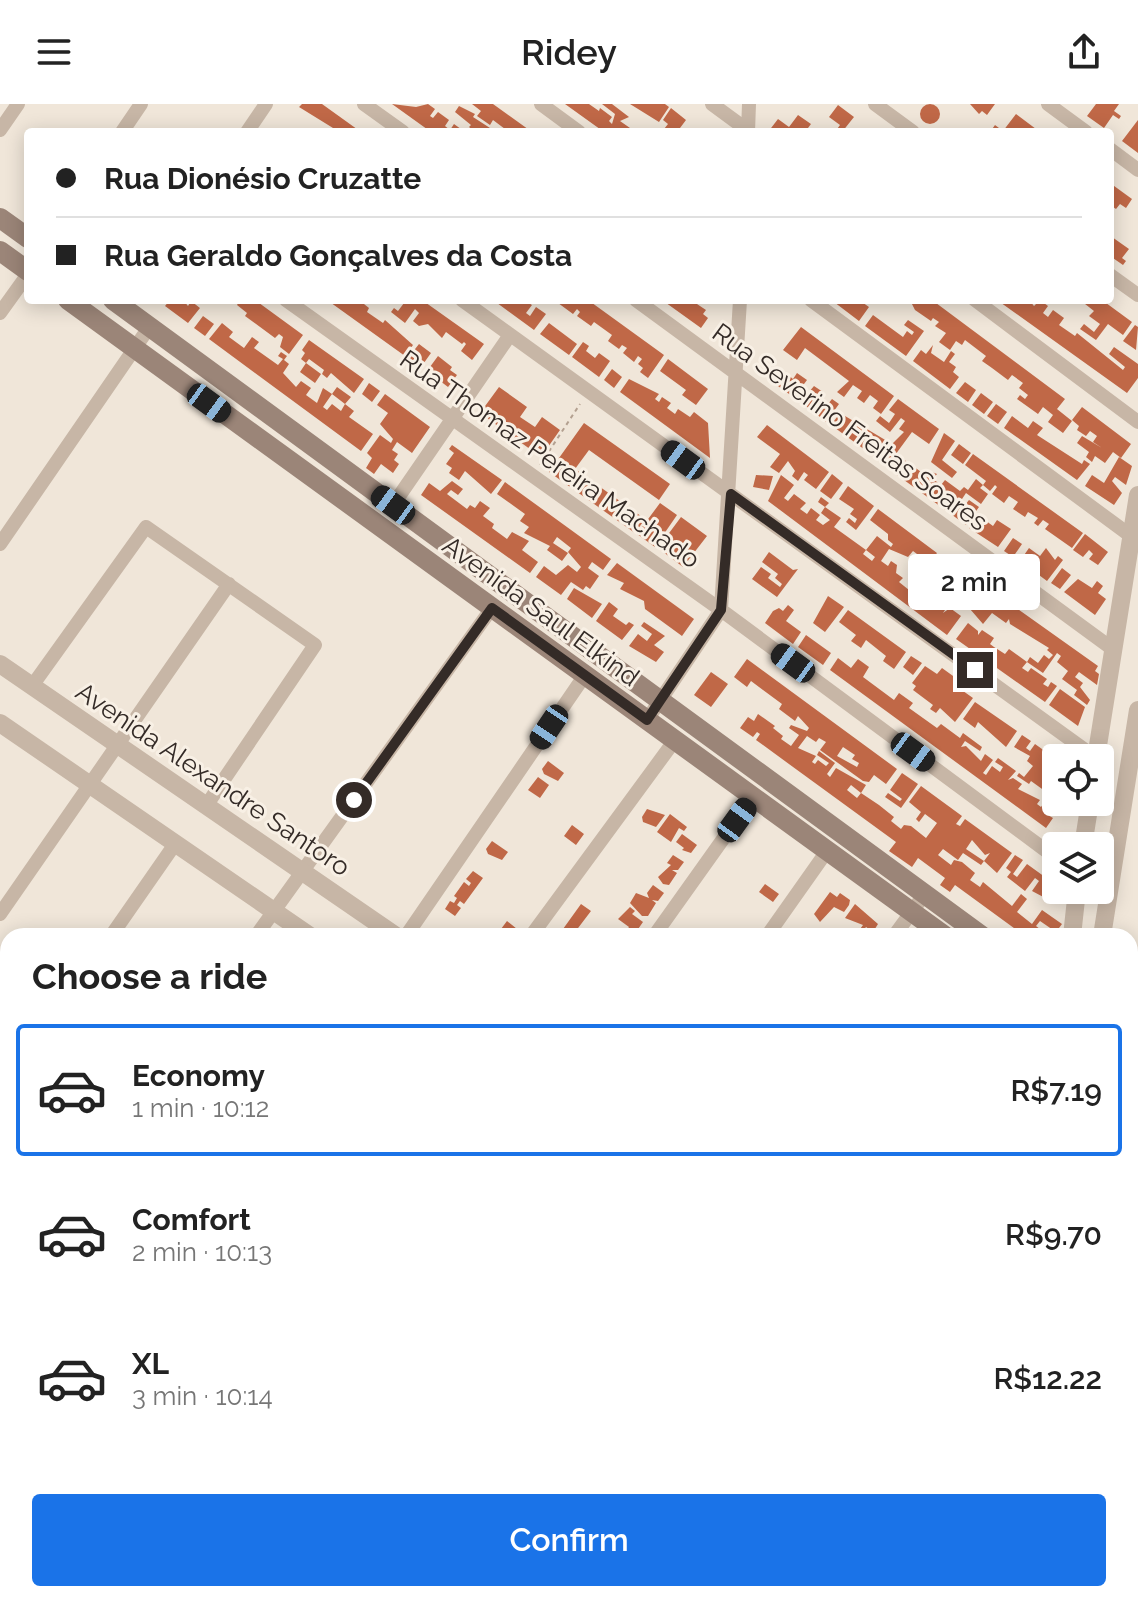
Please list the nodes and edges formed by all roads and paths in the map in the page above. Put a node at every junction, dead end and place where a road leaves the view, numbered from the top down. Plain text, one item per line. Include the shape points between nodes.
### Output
1 (18, 104) edge
2 (141, 104) edge
3 (266, 104) edge
4 (364, 104) edge
5 (541, 104) edge
6 (712, 104) edge
7 (749, 104) edge
8 (875, 104) edge
9 (1048, 104) edge
10 (125, 128) edge
11 (250, 128) edge
12 (397, 128) edge
13 (574, 128) edge
14 (745, 128) edge
15 (749, 128) edge
16 (908, 128) edge
17 (1081, 128) edge
18 (0, 130) edge
19 (1114, 152) edge
20 (1138, 170) edge
21 (0, 218) edge
22 (24, 235) edge
23 (0, 251) edge
24 (24, 269) edge
25 (24, 278) edge
26 (1114, 278) edge
27 (1138, 295) edge
28 (74, 304) edge
29 (120, 304) edge
30 (123, 304) edge
31 (292, 304) edge
32 (467, 304) edge
33 (642, 304) edge
34 (740, 304) edge
35 (816, 304) edge
36 (980, 304) edge
37 (0, 313) edge
38 (150, 326) junction
39 (108, 329) junction
40 (510, 335) junction
41 (135, 349) junction
42 (737, 373) junction
43 (589, 391) junction
44 (451, 419) junction
45 (1138, 422) edge
46 (532, 476) junction
47 (731, 494) junction
48 (393, 505) junction
49 (1137, 506) edge
50 (1131, 536) junction
51 (0, 544) edge
52 (474, 564) junction
53 (457, 583) junction
54 (229, 584) junction
55 (492, 608) junction
56 (721, 610) junction
57 (1114, 650) junction
58 (0, 664) edge
59 (585, 675) junction
60 (32, 686) junction
61 (658, 699) junction
62 (1138, 710) edge
63 (647, 720) junction
64 (1, 726) edge
65 (675, 740) junction
66 (1077, 744) edge
67 (1098, 744) edge
68 (118, 746) junction
69 (1132, 778) edge
70 (89, 784) junction
71 (753, 797) junction
72 (206, 806) junction
73 (175, 844) junction
74 (1042, 848) edge
75 (827, 851) junction
76 (302, 872) junction
77 (924, 895) junction
78 (1075, 904) edge
79 (274, 911) junction
80 (912, 912) junction
81 (0, 914) edge
82 (117, 928) edge
83 (262, 928) edge
84 (298, 928) edge
85 (384, 928) edge
86 (411, 928) edge
87 (537, 928) edge
88 (660, 928) edge
89 (773, 928) edge
90 (900, 928) edge
91 (934, 928) edge
92 (971, 928) edge
93 (1073, 928) edge
94 (1104, 928) edge

1 - 18 street
2 - 10 street
3 - 11 street
4 - 12 street
5 - 13 street
6 - 14 street
7 - 15 street
8 - 16 street
9 - 17 street
19 - 20 street
21 - 22 main road
23 - 24 main road
25 - 37 street
26 - 27 street
28 - 39 main road, Avenida Saul Elkind
29 - 39 street
30 - 38 main road, Avenida Saul Elkind
31 - 44 street, Rua Thomaz Pereira Machado
32 - 40 street
33 - 42 street, Rua Severino Freitas Soares
34 - 42 street
35 - 50 street
36 - 45 street
38 - 41 street
38 - 48 main road, Avenida Saul Elkind
39 - 41 main road, Avenida Saul Elkind
40 - 43 street
40 - 44 street
41 - 51 street
41 - 53 main road, Avenida Saul Elkind
42 - 47 street
42 - 57 street, Rua Severino Freitas Soares
43 - 46 path
43 - 47 street
44 - 46 street, Rua Thomaz Pereira Machado
44 - 48 street
46 - 56 street, Rua Thomaz Pereira Machado
47 - 56 street
47 - 66 street
48 - 52 main road, Avenida Saul Elkind
49 - 50 street
50 - 57 street
52 - 53 main road
52 - 61 main road, Avenida Saul Elkind
53 - 55 main road, Avenida Saul Elkind
54 - 60 street via 146,527
54 - 68 street
54 - 72 street via 315,645
55 - 59 main road, Avenida Saul Elkind
55 - 76 street
56 - 61 street
56 - 74 street, Rua Thomaz Pereira Machado
57 - 67 street
58 - 60 street, Avenida Alexandre Santoro
59 - 63 main road, Avenida Saul Elkind
59 - 86 street
60 - 68 street, Avenida Alexandre Santoro
61 - 63 street
61 - 77 main road, Avenida Saul Elkind
62 - 69 street
63 - 65 main road, Avenida Saul Elkind
64 - 70 street
65 - 71 main road, Avenida Saul Elkind
65 - 87 street
68 - 70 street
68 - 72 street, Avenida Alexandre Santoro
69 - 94 street
70 - 73 street
70 - 81 street
71 - 75 main road, Avenida Saul Elkind
71 - 88 street
72 - 76 street, Avenida Alexandre Santoro
73 - 79 street
73 - 82 street
75 - 80 main road, Avenida Saul Elkind
75 - 89 street
76 - 79 street
76 - 85 street, Avenida Alexandre Santoro
77 - 80 street
77 - 92 main road, Avenida Saul Elkind
78 - 93 street
79 - 83 street
79 - 84 street
80 - 90 street
80 - 91 main road, Avenida Saul Elkind

